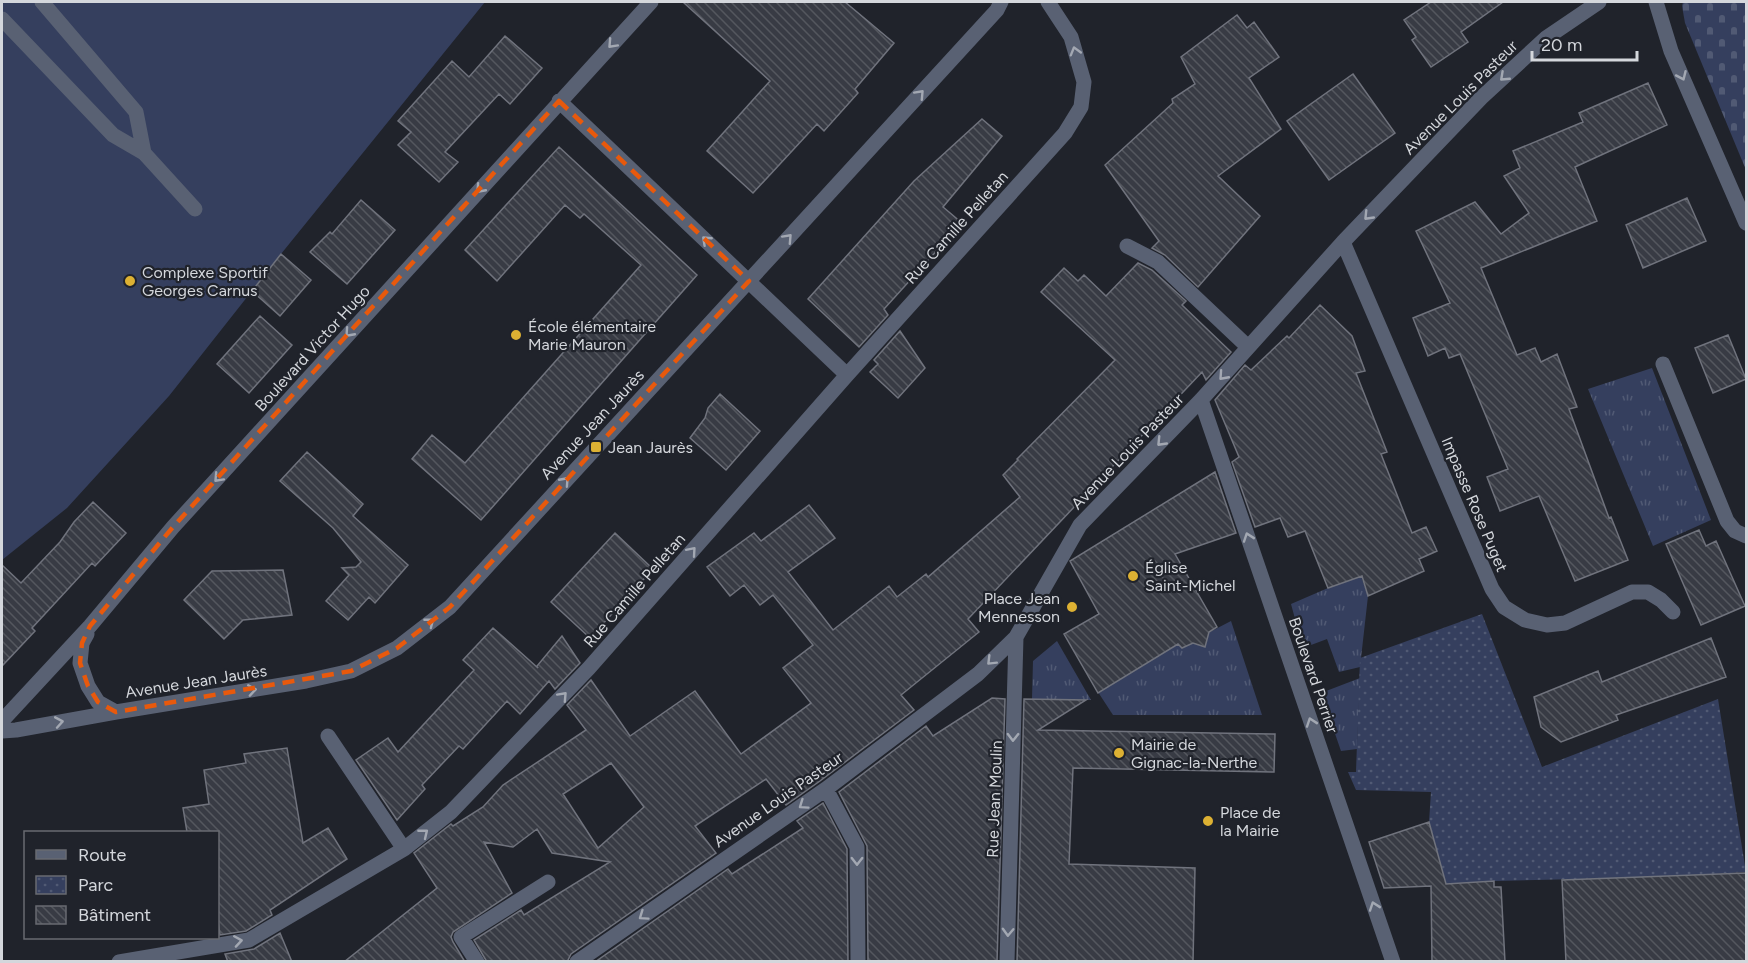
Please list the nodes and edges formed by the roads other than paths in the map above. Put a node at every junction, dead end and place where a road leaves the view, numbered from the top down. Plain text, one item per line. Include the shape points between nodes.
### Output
1 (42, 2) edge
2 (651, 2) edge
3 (1001, 2) edge
4 (1048, 2) edge
5 (1599, 2) edge
6 (1656, 2) edge
7 (2, 19) edge
8 (559, 101) junction
9 (144, 153) junction
10 (195, 209) dead end
11 (1746, 223) edge
12 (1343, 242) junction
13 (1127, 246) dead end
14 (749, 281) junction
15 (1248, 347) junction
16 (1663, 364) dead end
17 (847, 375) junction
18 (1201, 400) junction
19 (1746, 536) edge
20 (1673, 612) dead end
21 (90, 626) junction
22 (1016, 637) junction
23 (116, 712) junction
24 (2, 721) edge
25 (2, 731) edge
26 (328, 736) dead end
27 (826, 789) junction
28 (404, 849) junction
29 (548, 882) dead end
30 (119, 962) edge
31 (477, 962) edge
32 (577, 962) edge
33 (858, 962) edge
34 (1007, 962) edge
35 (1393, 962) edge

1 - 9 street via 136,112
2 -> 8 street, Boulevard Victor Hugo
14 -> 3 street, Avenue Jean Jaurès
17 -> 4 street, Rue Camille Pelletan via 1065,133 1081,107 1084,82 1071,37
5 -> 12 street, Avenue Louis Pasteur via 1546,38 1481,98
6 -> 11 street via 1671,51
7 - 9 street via 113,135
14 -> 8 street
8 -> 21 street, Boulevard Victor Hugo via 173,527
9 - 10 street
12 - 15 street, Avenue Louis Pasteur
12 - 20 street, Impasse Rose Puget via 1492,590 1504,607 1525,620 1547,625 1565,623 1632,592 1648,592
13 - 15 street via 1158,262
14 - 17 street
23 -> 14 street, Avenue Jean Jaurès via 340,674 397,648 450,607
15 -> 18 street, Avenue Louis Pasteur
16 - 19 street via 1727,521
28 -> 17 street, Rue Camille Pelletan via 451,812 589,668
18 -> 22 street, Avenue Louis Pasteur via 1080,525
35 -> 18 street, Boulevard Perrier
21 - 23 street, Avenue Jean Jaurès via 82,643 80,663 98,702
21 - 24 street, Boulevard Victor Hugo
22 -> 27 street, Avenue Louis Pasteur via 978,674
22 -> 34 street, Rue Jean Moulin
25 -> 23 street, Avenue Jean Jaurès
26 - 28 street
27 -> 32 street, Avenue Louis Pasteur
27 -> 33 street via 857,847
30 -> 28 street, Rue Camille Pelletan via 249,940
29 - 31 street via 461,937

